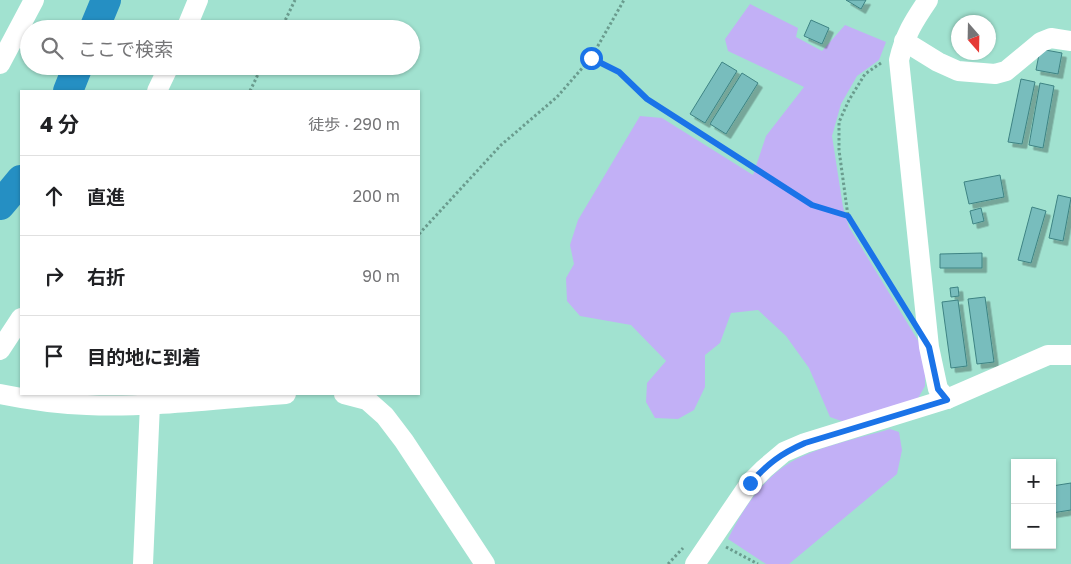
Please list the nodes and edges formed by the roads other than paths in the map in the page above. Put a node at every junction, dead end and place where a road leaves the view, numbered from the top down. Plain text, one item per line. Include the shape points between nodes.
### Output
1 (34, 0) edge
2 (198, 0) edge
3 (928, 0) edge
4 (23, 20) edge
5 (190, 20) edge
6 (20, 26) edge
7 (904, 41) junction
8 (1071, 41) edge
9 (0, 64) edge
10 (165, 75) edge
11 (157, 90) edge
12 (20, 320) edge
13 (0, 350) edge
14 (1071, 355) edge
15 (0, 394) edge
16 (272, 395) edge
17 (348, 395) edge
18 (947, 400) junction
19 (150, 404) junction
20 (142, 564) edge
21 (485, 564) edge
22 (696, 564) edge

1 - 4 street
2 - 5 street
3 - 7 street via 911,23
6 - 9 street
7 - 8 street via 958,71 995,74 1006,71 1050,38
7 - 18 street via 898,60 929,347 938,389
10 - 11 street
12 - 13 street
14 - 18 street via 1048,355
15 - 19 street via 35,401 88,405
16 - 19 street
17 - 21 street via 367,400 385,416
18 - 22 street via 784,452 750,483
19 - 20 street

